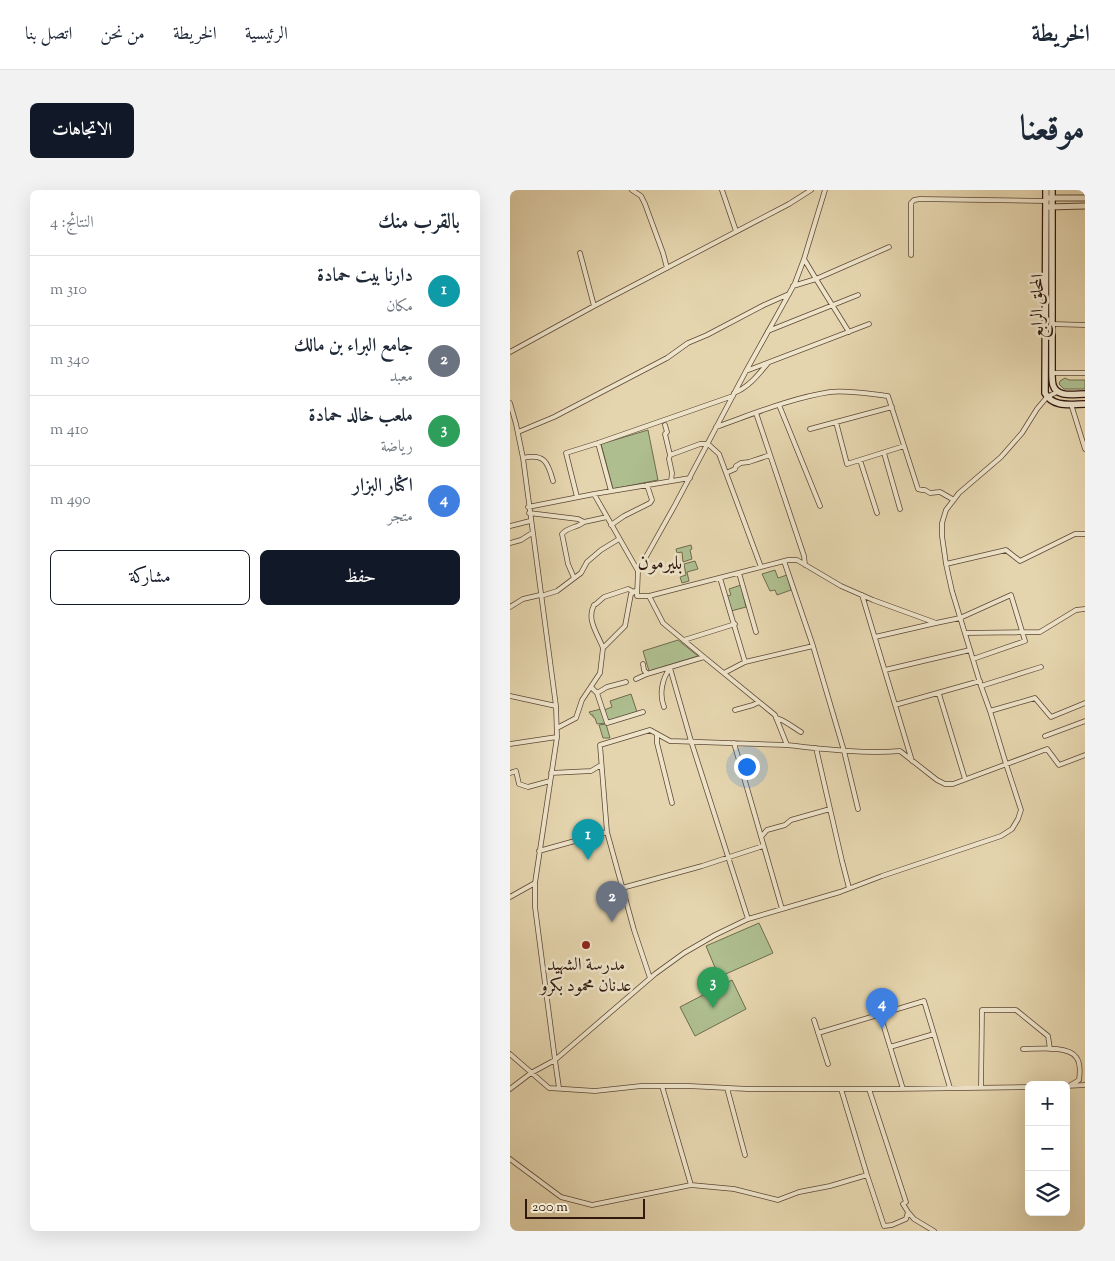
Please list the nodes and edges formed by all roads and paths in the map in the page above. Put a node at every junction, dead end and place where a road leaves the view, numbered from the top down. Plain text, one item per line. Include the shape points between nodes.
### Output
1 (632, 190) edge
2 (722, 190) edge
3 (825, 190) edge
4 (1046, 190) edge
5 (1052, 190) edge
6 (808, 191) edge
7 (1085, 198) edge
8 (1049, 202) junction
9 (1085, 206) edge
10 (736, 231) junction
11 (890, 247) dead end
12 (580, 253) dead end
13 (911, 255) dead end
14 (804, 259) junction
15 (666, 268) junction
16 (816, 279) junction
17 (793, 286) junction
18 (789, 294) junction
19 (858, 295) dead end
20 (833, 305) junction
21 (594, 306) junction
22 (869, 324) dead end
23 (1052, 324) junction
24 (1085, 325) edge
25 (768, 331) junction
26 (849, 332) junction
27 (510, 352) edge
28 (768, 363) junction
29 (746, 372) junction
30 (1052, 373) junction
31 (1085, 373) edge
32 (1056, 392) junction
33 (734, 394) junction
34 (1085, 394) edge
35 (1047, 397) junction
36 (510, 403) edge
37 (1071, 404) junction
38 (1085, 404) edge
39 (779, 405) junction
40 (892, 407) junction
41 (756, 413) junction
42 (836, 422) junction
43 (665, 425) dead end
44 (716, 427) junction
45 (810, 429) dead end
46 (518, 432) junction
47 (598, 443) junction
48 (708, 444) junction
49 (904, 446) junction
50 (1085, 449) edge
51 (884, 452) junction
52 (670, 455) junction
53 (770, 455) junction
54 (523, 458) junction
55 (860, 460) junction
56 (726, 473) junction
57 (690, 478) junction
58 (553, 481) dead end
59 (671, 481) junction
60 (647, 485) junction
61 (611, 492) junction
62 (594, 494) junction
63 (577, 498) junction
64 (954, 500) junction
65 (820, 506) dead end
66 (528, 507) junction
67 (900, 509) dead end
68 (529, 513) junction
69 (877, 513) dead end
70 (607, 517) junction
71 (530, 521) junction
72 (584, 522) junction
73 (611, 524) junction
74 (510, 526) edge
75 (532, 533) junction
76 (1085, 534) edge
77 (619, 539) junction
78 (510, 543) edge
79 (784, 561) junction
80 (946, 564) junction
81 (805, 565) junction
82 (761, 567) junction
83 (638, 572) junction
84 (739, 573) junction
85 (574, 578) junction
86 (720, 578) junction
87 (636, 591) junction
88 (540, 595) junction
89 (862, 595) junction
90 (649, 596) junction
91 (510, 607) edge
92 (1085, 609) edge
93 (960, 618) junction
94 (936, 623) junction
95 (734, 624) junction
96 (756, 632) dead end
97 (1024, 633) junction
98 (965, 634) junction
99 (875, 637) junction
100 (684, 640) junction
101 (812, 646) junction
102 (603, 648) junction
103 (970, 650) junction
104 (704, 658) junction
105 (973, 658) junction
106 (745, 662) junction
107 (643, 664) dead end
108 (1041, 667) dead end
109 (670, 668) junction
110 (885, 670) junction
111 (724, 673) junction
112 (647, 674) junction
113 (636, 679) dead end
114 (980, 681) junction
115 (626, 682) dead end
116 (981, 686) junction
117 (591, 687) junction
118 (597, 692) junction
119 (939, 694) junction
120 (510, 696) edge
121 (759, 702) junction
122 (1085, 703) edge
123 (895, 705) junction
124 (556, 706) junction
125 (664, 707) dead end
126 (735, 710) dead end
127 (990, 710) junction
128 (643, 712) dead end
129 (776, 718) junction
130 (1085, 721) edge
131 (557, 728) junction
132 (801, 732) dead end
133 (657, 734) junction
134 (1045, 736) dead end
135 (557, 737) junction
136 (691, 741) junction
137 (734, 743) junction
138 (510, 744) edge
139 (787, 745) junction
140 (816, 748) junction
141 (844, 751) junction
142 (1085, 755) edge
143 (912, 761) junction
144 (1006, 764) junction
145 (601, 765) junction
146 (510, 773) edge
147 (552, 773) junction
148 (965, 779) junction
149 (550, 781) junction
150 (672, 802) dead end
151 (830, 809) junction
152 (858, 809) dead end
153 (607, 832) junction
154 (761, 837) junction
155 (763, 846) junction
156 (539, 851) junction
157 (728, 857) junction
158 (535, 883) junction
159 (622, 888) junction
160 (849, 888) junction
161 (510, 897) edge
162 (782, 909) junction
163 (748, 919) junction
164 (650, 978) junction
165 (875, 998) dead end
166 (880, 1014) junction
167 (814, 1020) dead end
168 (818, 1033) junction
169 (934, 1034) junction
170 (890, 1047) junction
171 (1023, 1049) dead end
172 (1050, 1049) junction
173 (510, 1054) edge
174 (555, 1060) junction
175 (828, 1064) dead end
176 (531, 1073) junction
177 (1070, 1085) edge
178 (1085, 1085) edge
179 (662, 1086) junction
180 (1025, 1086) edge
181 (1070, 1086) edge
182 (981, 1087) junction
183 (559, 1088) junction
184 (727, 1088) junction
185 (950, 1088) junction
186 (510, 1089) edge
187 (841, 1089) junction
188 (869, 1089) junction
189 (903, 1089) junction
190 (745, 1155) dead end
191 (510, 1159) edge
192 (867, 1175) junction
193 (691, 1185) junction
194 (908, 1212) junction
195 (884, 1226) junction
196 (882, 1231) edge
197 (932, 1231) edge

1 - 15 street via 641,196 645,204
2 - 10 street
3 - 14 street
4 - 8 main road
5 - 8 main road, المحلق الرابع
6 - 10 street
7 - 8 street
8 - 9 street
8 - 13 street via 914,200
8 - 23 main road, المحلق الرابع
8 - 35 main road
10 - 15 street
11 - 16 street
12 - 21 street
14 - 16 street
14 - 17 street
15 - 21 street
16 - 17 street
16 - 20 street
17 - 18 street
18 - 25 street
18 - 46 street via 688,343 667,358 554,417
19 - 20 street
20 - 25 street
20 - 26 street
21 - 27 street
22 - 26 street
23 - 24 street
23 - 30 main road, المحلق الرابع
25 - 29 street
26 - 28 street
28 - 29 street
28 - 33 street via 748,386
29 - 33 street
30 - 31 street
30 - 32 main road, المحلق الرابع
32 - 34 main road
32 - 35 street
33 - 44 street
33 - 47 street
35 - 37 main road via 1057,404
35 - 64 street via 1001,457
36 - 46 street
37 - 38 main road
37 - 50 street
39 - 40 street via 805,397 843,392 888,396
39 - 41 street
39 - 65 street
40 - 42 street
40 - 49 street
41 - 44 street
41 - 53 street
42 - 45 street
42 - 55 street via 847,464
43 - 52 street
44 - 48 street
46 - 54 street
47 - 61 street
47 - 63 street via 566,453
48 - 52 street
48 - 56 street via 719,454
48 - 57 street
49 - 51 street
49 - 64 street via 918,489 940,492
51 - 55 street
51 - 67 street
52 - 59 street
53 - 56 street via 741,463
53 - 81 street
54 - 58 street via 539,457 547,463
54 - 66 street
55 - 69 street
56 - 82 street
57 - 59 street
57 - 83 street
59 - 60 street
60 - 61 street
60 - 73 street via 650,503
61 - 62 street
62 - 63 street
62 - 70 street
63 - 66 street
64 - 80 street via 942,523
66 - 68 street
68 - 71 street
68 - 72 street via 578,518
70 - 72 street
70 - 73 street
71 - 74 street
71 - 75 street
72 - 85 street via 562,534
73 - 77 street
75 - 78 street
75 - 88 street
76 - 80 street via 1075,534 1020,560 1006,550
77 - 83 street
77 - 85 street via 587,562
79 - 81 street via 797,560
79 - 82 street
79 - 101 street
80 - 93 street
81 - 89 street
82 - 84 street
83 - 87 street
84 - 86 street
84 - 96 street
85 - 88 street via 557,591
86 - 90 street
86 - 95 street
87 - 90 street via 637,596
87 - 102 street via 631,594 625,626
87 - 102 street via 628,589 594,604 591,620
88 - 91 street via 523,599
88 - 124 street
89 - 94 street
89 - 99 street
90 - 100 street via 663,623
92 - 97 street via 1076,610 1040,632
93 - 94 street
93 - 97 street via 1010,595
93 - 98 street
94 - 99 street
95 - 100 street
95 - 106 street
97 - 98 street
97 - 105 street via 1025,641
98 - 103 street
99 - 110 street
100 - 104 street
101 - 106 street
101 - 141 street
102 - 117 street via 600,673
103 - 105 street
103 - 110 street
104 - 109 street
104 - 111 street
105 - 114 street
106 - 111 street
107 - 112 street
108 - 116 street
109 - 112 street
109 - 125 street via 661,696
109 - 136 street
110 - 123 street
111 - 121 street
112 - 113 street
114 - 116 street
114 - 119 street
115 - 118 street
116 - 127 street
117 - 118 street
117 - 131 street via 576,718
118 - 128 street via 607,723
119 - 123 street
119 - 148 street
120 - 124 street
121 - 126 street
121 - 129 street
122 - 127 street via 1051,717 1035,698
123 - 143 street
124 - 131 street
127 - 144 street
129 - 132 street
129 - 139 street
130 - 134 street
131 - 135 street
133 - 136 street via 670,741
133 - 145 street via 650,730 600,745
133 - 150 street
135 - 138 street
135 - 147 street
136 - 137 street
136 - 157 street
137 - 139 street
137 - 154 street
139 - 140 street
140 - 141 street
140 - 151 street
141 - 143 street via 900,751
141 - 152 street
142 - 144 street via 1058,764 1047,748
143 - 148 street via 945,784
144 - 148 street
144 - 160 street via 1021,810 1012,828 1001,836
145 - 147 street via 591,771
145 - 153 street
146 - 149 street via 516,771 519,784 528,787
147 - 149 street
149 - 156 street
151 - 154 street via 767,830
151 - 160 street
153 - 156 street
153 - 159 street
154 - 155 street
155 - 157 street
155 - 162 street
156 - 158 street
157 - 159 street
157 - 163 street
158 - 161 street
158 - 174 street
159 - 164 street
160 - 162 street
162 - 163 street
163 - 164 street via 684,953
164 - 174 street
165 - 166 street
166 - 168 street
166 - 169 street via 924,1001
166 - 170 street
167 - 168 street
168 - 175 street
169 - 170 street
169 - 185 street
170 - 189 street
171 - 172 street
172 - 177 street via 1069,1051 1076,1057 1080,1070 1078,1080
172 - 182 street via 1048,1036 1016,1010 982,1010
173 - 176 street
174 - 176 street
174 - 183 street
176 - 183 street via 548,1088
176 - 186 street
178 - 181 street
179 - 183 street via 595,1091
179 - 184 street
179 - 193 street
180 - 182 street
182 - 185 street
184 - 187 street
184 - 190 street
185 - 189 street
187 - 188 street
187 - 192 street
188 - 189 street
188 - 194 street
191 - 193 street via 561,1197 592,1205
192 - 193 street via 778,1200 734,1189
192 - 195 street
194 - 195 street via 906,1219
194 - 197 street
195 - 196 street

